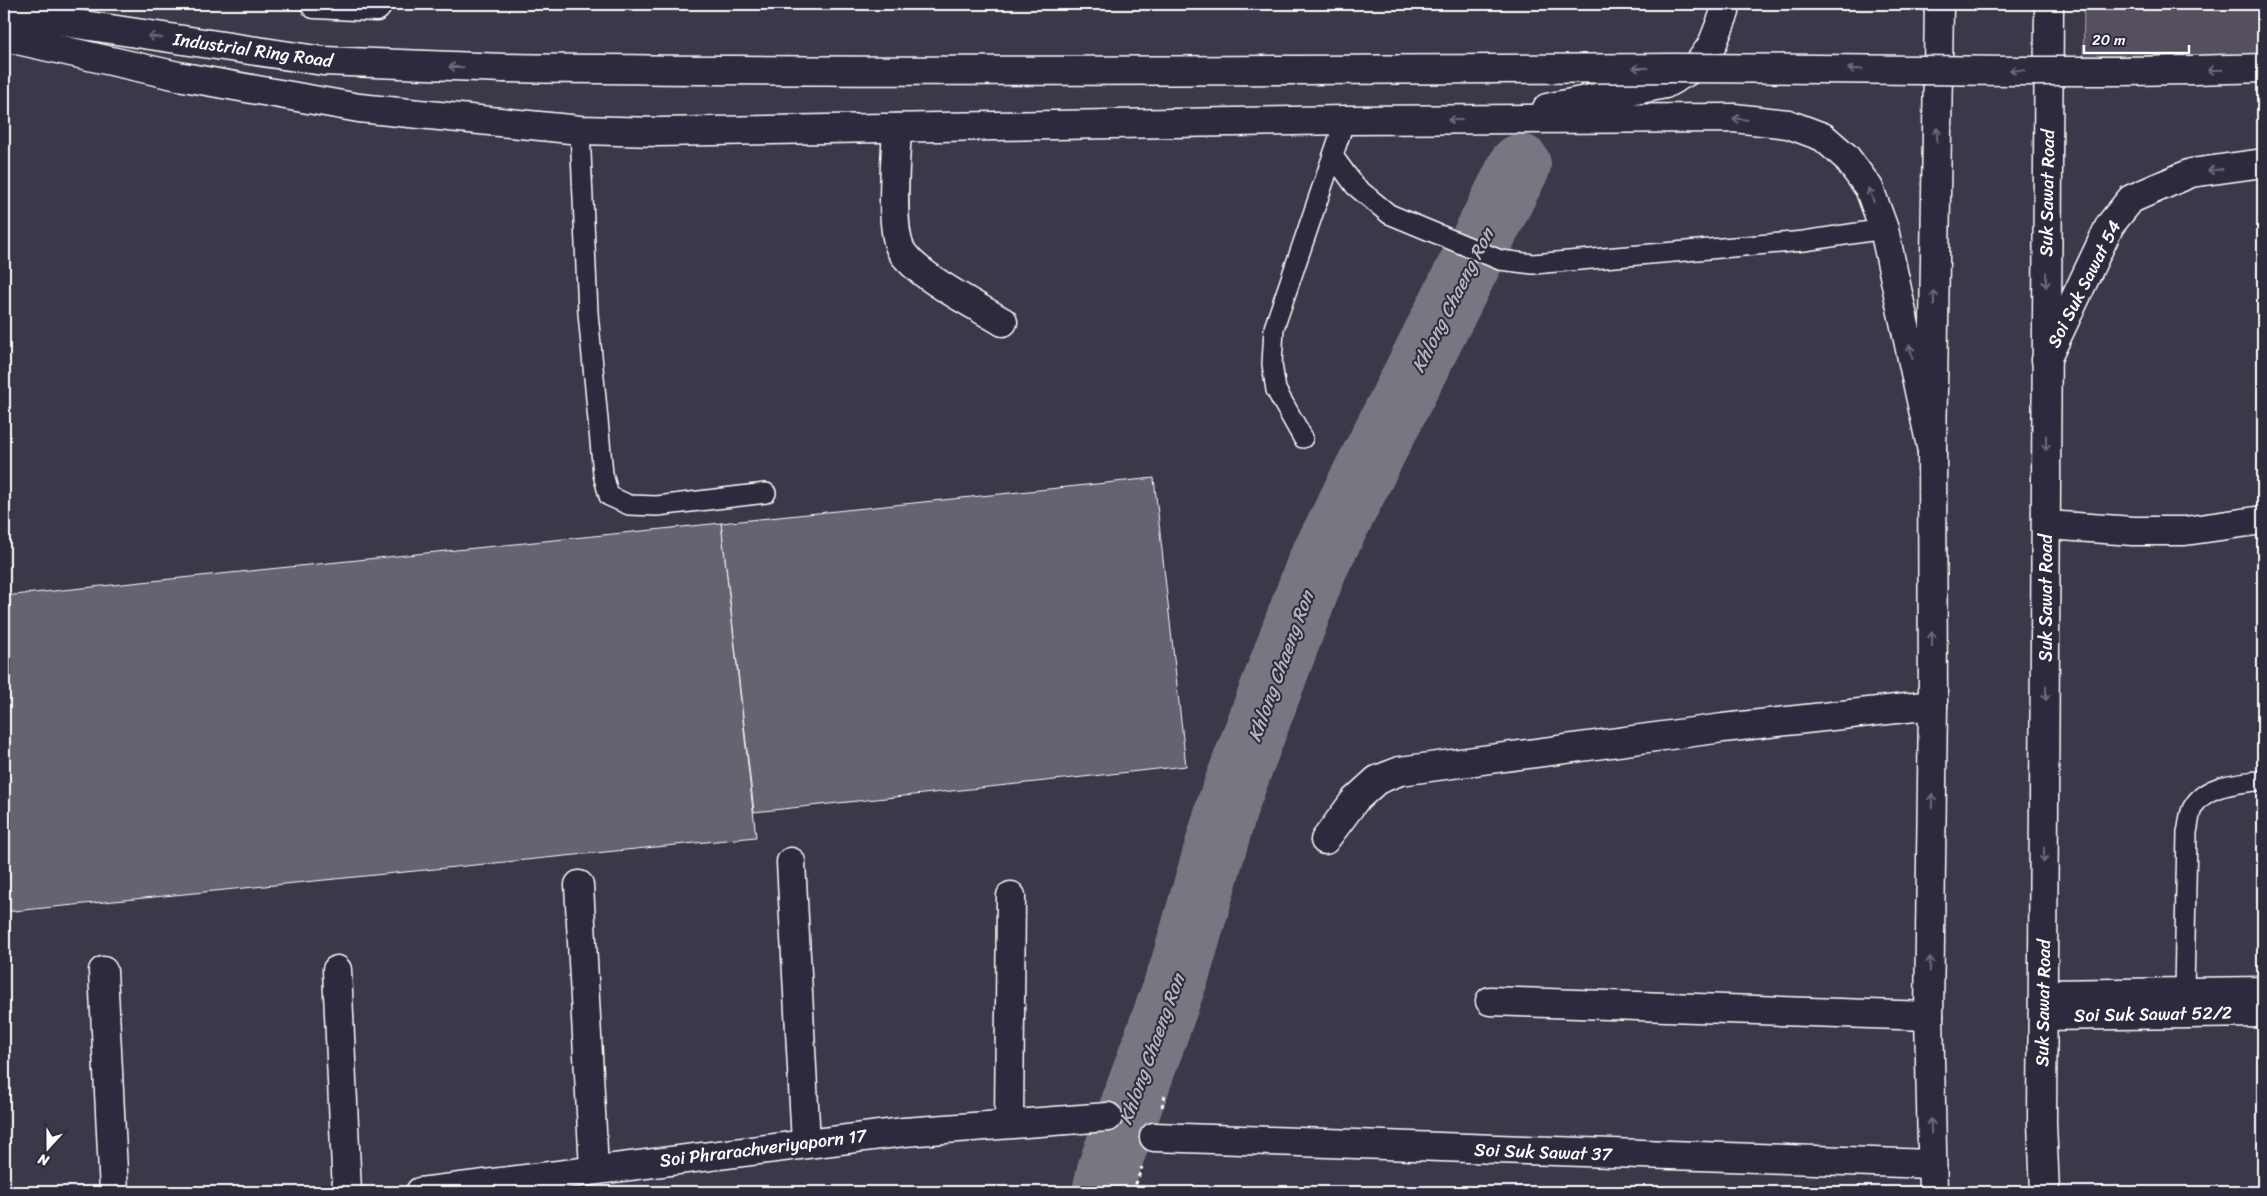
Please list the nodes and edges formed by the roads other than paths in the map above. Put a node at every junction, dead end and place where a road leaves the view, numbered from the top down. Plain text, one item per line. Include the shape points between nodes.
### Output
1 (315, 4) edge
2 (1725, 4) edge
3 (1939, 4) edge
4 (2049, 4) edge
5 (2056, 4) edge
6 (376, 7) dead end
7 (4, 13) edge
8 (4, 37) edge
9 (2049, 39) junction
10 (2263, 68) edge
11 (1345, 120) junction
12 (1492, 120) junction
13 (897, 128) junction
14 (580, 130) junction
15 (1333, 156) junction
16 (2263, 163) edge
17 (1884, 229) junction
18 (1003, 322) dead end
19 (2046, 360) junction
20 (1304, 438) dead end
21 (1932, 451) junction
22 (766, 493) dead end
23 (2263, 520) edge
24 (2047, 525) junction
25 (1933, 705) junction
26 (2263, 780) edge
27 (1325, 840) dead end
28 (791, 862) dead end
29 (579, 886) dead end
30 (1010, 896) dead end
31 (337, 970) dead end
32 (103, 971) dead end
33 (2263, 991) edge
34 (2184, 992) junction
35 (1490, 1001) dead end
36 (2044, 1005) junction
37 (2263, 1013) edge
38 (1929, 1016) junction
39 (1108, 1117) dead end
40 (1009, 1123) junction
41 (1154, 1137) dead end
42 (806, 1143) junction
43 (1932, 1164) junction
44 (594, 1169) junction
45 (114, 1192) edge
46 (347, 1192) edge
47 (420, 1192) edge
48 (1933, 1192) edge
49 (2046, 1192) edge

1 - 6 main road
2 - 12 main road via 1712,45 1696,66 1665,84
21 -> 3 main road
4 - 9 main road, Suk Sawat Road
5 - 9 main road
10 -> 7 main road, Industrial Ring Road, bridge via 2102,71 1753,68 781,72 504,68 323,61
8 - 14 main road via 178,76 360,108
9 -> 19 main road, Suk Sawat Road
12 -> 11 main road
11 - 13 main road
11 - 15 lane
17 -> 12 main road via 1869,188 1846,157 1822,137 1788,124 1734,118
13 - 14 main road
13 - 18 main road via 895,218 901,249 917,269
14 - 22 lane via 588,313 603,474 609,496 629,506 657,506
15 - 17 lane via 1355,186 1389,214 1500,260 1533,264 1804,241
15 - 20 lane via 1274,328 1272,364 1276,390
16 -> 19 main road, Soi Suk Sawat 54 via 2191,173 2131,199 2110,225
21 -> 17 main road
19 -> 24 main road, Suk Sawat Road
25 -> 21 main road
23 - 24 main road via 2185,531
24 -> 36 main road, Suk Sawat Road
25 - 27 main road via 1723,728 1400,770 1377,780 1355,800
38 -> 25 main road
26 - 34 lane via 2203,794 2192,809 2187,832
28 - 42 main road
29 - 44 main road
30 - 40 main road
31 - 46 main road
32 - 45 main road
33 - 34 main road
34 - 36 main road
35 - 38 main road
36 - 37 main road, Soi Suk Sawat 52/2
36 - 49 main road, Suk Sawat Road via 2042,1124
43 -> 38 main road
39 - 40 main road, Soi Phrarachveriyaporn 17
40 - 42 main road, Soi Phrarachveriyaporn 17
41 - 43 main road, Soi Suk Sawat 37
42 - 44 main road, Soi Phrarachveriyaporn 17
43 - 48 main road
44 - 47 main road, Soi Phrarachveriyaporn 17

